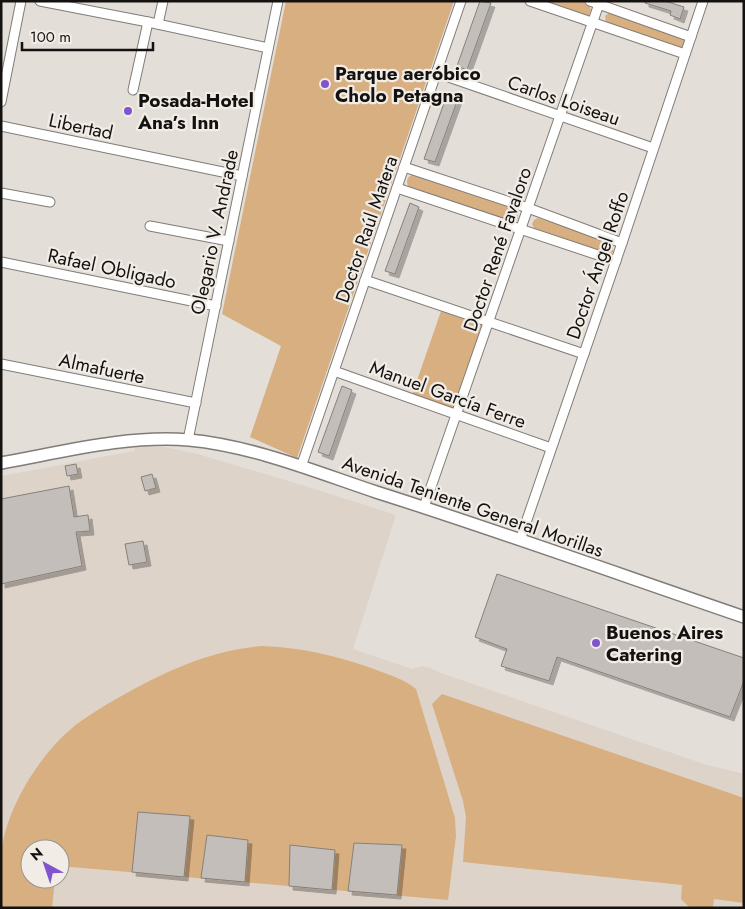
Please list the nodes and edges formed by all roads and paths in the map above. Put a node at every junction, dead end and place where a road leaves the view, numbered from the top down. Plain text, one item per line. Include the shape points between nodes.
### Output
1 (21, 1) edge
2 (40, 1) edge
3 (163, 1) edge
4 (278, 1) edge
5 (461, 1) edge
6 (530, 1) edge
7 (703, 1) edge
8 (596, 2) edge
9 (148, 22) junction
10 (592, 22) junction
11 (158, 24) junction
12 (691, 37) junction
13 (268, 48) junction
14 (685, 54) junction
15 (437, 73) junction
16 (133, 90) dead end
17 (1, 102) edge
18 (560, 117) junction
19 (1, 126) edge
20 (653, 148) junction
21 (404, 167) junction
22 (242, 176) junction
23 (397, 188) junction
24 (1, 192) edge
25 (50, 202) dead end
26 (528, 208) junction
27 (150, 226) dead end
28 (520, 230) junction
29 (229, 241) junction
30 (622, 243) junction
31 (616, 261) junction
32 (1, 262) edge
33 (366, 280) junction
34 (216, 306) junction
35 (489, 321) junction
36 (584, 354) junction
37 (1, 364) edge
38 (334, 371) junction
39 (196, 404) junction
40 (456, 415) junction
41 (188, 440) junction
42 (551, 448) junction
43 (1, 463) edge
44 (301, 467) junction
45 (424, 507) junction
46 (520, 540) junction
47 (744, 617) edge

1 - 17 street
2 - 9 street
3 - 11 street
4 - 13 street, Olegario V. Andrade
5 - 15 street, Doctor Raúl Matera
6 - 10 street
7 - 12 street, Doctor Ángel Roffo
8 - 10 street, Doctor René Favaloro
8 - 12 street
9 - 11 street
9 - 16 street
10 - 14 street
10 - 18 street, Doctor René Favaloro
11 - 13 street
12 - 14 street, Doctor Ángel Roffo
13 - 22 street, Olegario V. Andrade
14 - 20 street, Doctor Ángel Roffo
15 - 18 street, Carlos Loiseau
15 - 21 street, Doctor Raúl Matera
18 - 20 street, Carlos Loiseau
18 - 26 street, Doctor René Favaloro
19 - 22 street, Libertad
20 - 30 street, Doctor Ángel Roffo
21 - 23 street, Doctor Raúl Matera
21 - 26 street
22 - 29 street, Olegario V. Andrade
23 - 28 street
23 - 33 street, Doctor Raúl Matera
24 - 25 street
26 - 28 street, Doctor René Favaloro
26 - 30 street
27 - 29 street
28 - 31 street
28 - 35 street, Doctor René Favaloro
29 - 34 street, Olegario V. Andrade
30 - 31 street, Doctor Ángel Roffo
31 - 36 street, Doctor Ángel Roffo
32 - 34 street, Rafael Obligado
33 - 35 street
33 - 38 street, Doctor Raúl Matera
34 - 39 street, Olegario V. Andrade
35 - 36 street
35 - 40 street, Doctor René Favaloro
36 - 42 street, Doctor Ángel Roffo
37 - 39 street, Almafuerte
38 - 40 street, Manuel García Ferre
38 - 44 street, Doctor Raúl Matera
39 - 41 street, Olegario V. Andrade
40 - 42 street, Manuel García Ferre
40 - 45 street, Doctor René Favaloro
41 - 43 main road, Avenida Teniente General Morillas via 132,440
41 - 44 main road, Avenida Teniente General Morillas via 235,448
42 - 46 street, Doctor Ángel Roffo
44 - 45 main road, Avenida Teniente General Morillas
45 - 46 main road, Avenida Teniente General Morillas
46 - 47 main road, Avenida Teniente General Morillas

